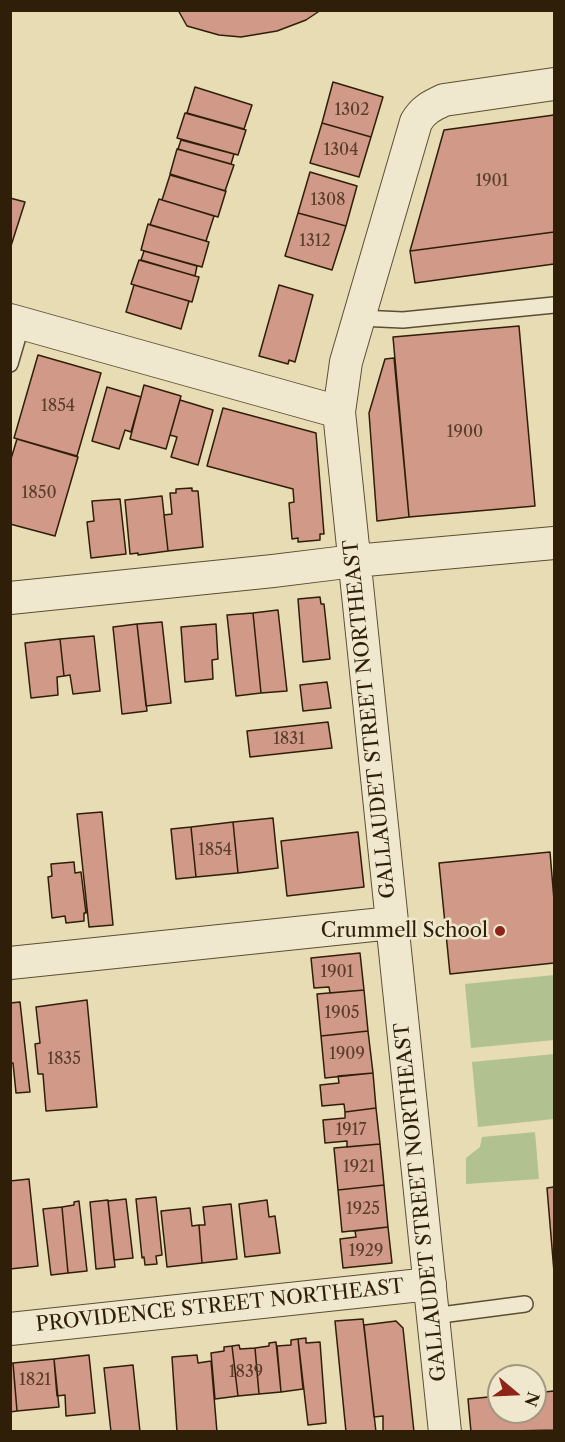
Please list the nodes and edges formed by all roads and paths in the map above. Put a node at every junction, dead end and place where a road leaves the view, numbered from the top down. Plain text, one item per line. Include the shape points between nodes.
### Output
1 (555, 84) edge
2 (555, 305) edge
3 (359, 318) junction
4 (16, 321) edge
5 (10, 364) edge
6 (339, 411) junction
7 (555, 543) edge
8 (354, 561) junction
9 (10, 598) edge
10 (392, 922) junction
11 (10, 963) edge
12 (430, 1284) junction
13 (525, 1304) dead end
14 (433, 1316) junction
15 (10, 1329) edge
16 (445, 1431) edge

1 - 3 street, GALLAUDET STREET NORTHEAST via 444,100 428,107 416,122
2 - 3 lane via 403,320
3 - 6 street, GALLAUDET STREET NORTHEAST via 346,362
4 - 5 lane
4 - 6 street
6 - 8 street, GALLAUDET STREET NORTHEAST
7 - 8 street
8 - 9 street
8 - 10 street, GALLAUDET STREET NORTHEAST
10 - 11 street
10 - 12 street, GALLAUDET STREET NORTHEAST
12 - 14 street, GALLAUDET STREET NORTHEAST
12 - 15 street, PROVIDENCE STREET NORTHEAST
13 - 14 lane
14 - 16 street, GALLAUDET STREET NORTHEAST

